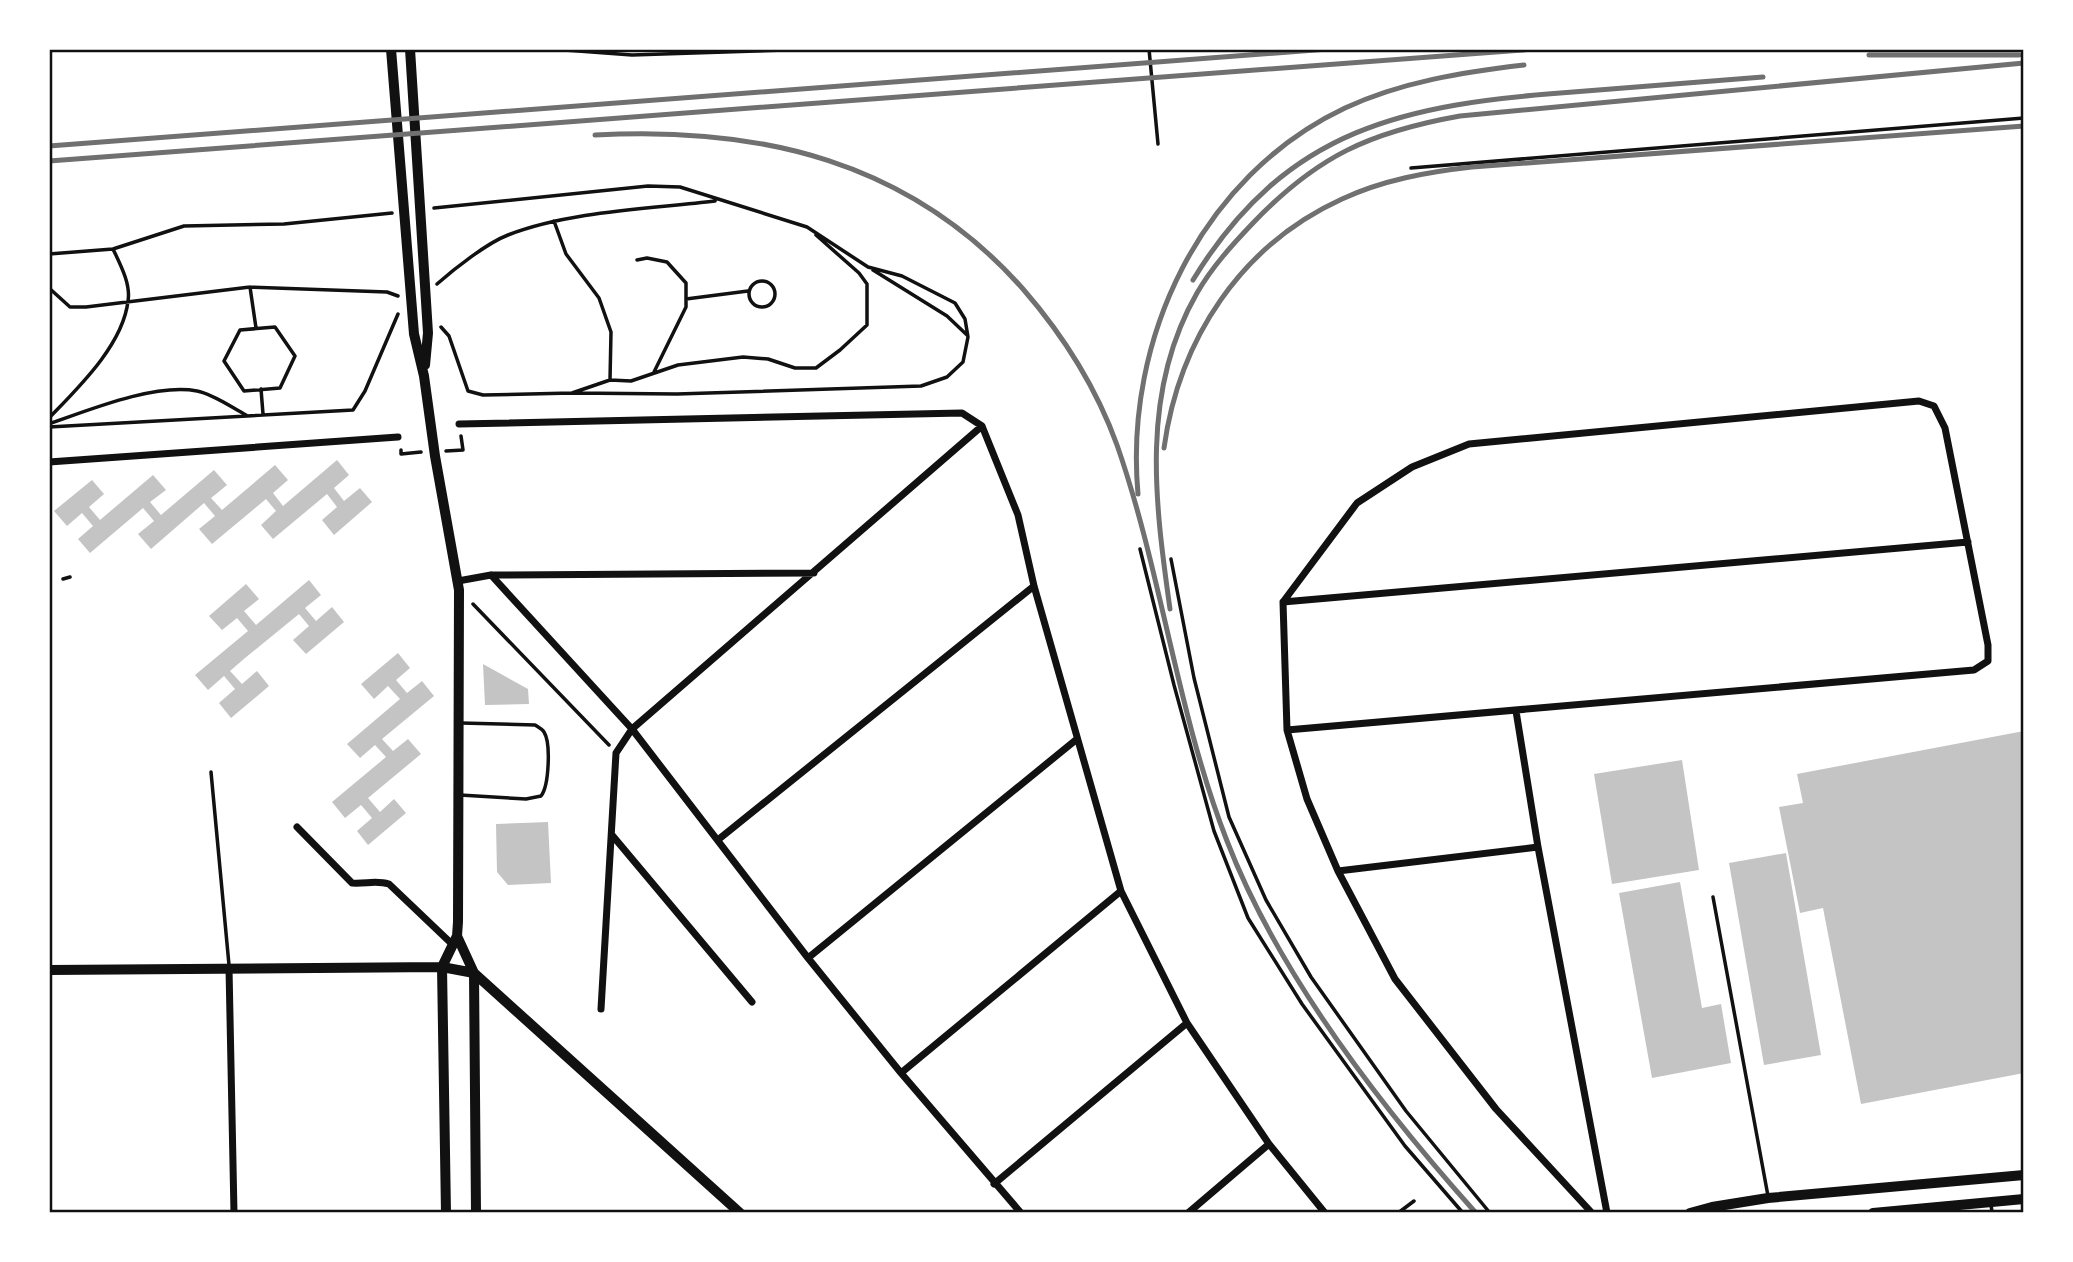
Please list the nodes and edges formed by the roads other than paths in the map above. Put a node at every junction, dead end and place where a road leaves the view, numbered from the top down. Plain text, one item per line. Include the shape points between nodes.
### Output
1 (391, 49) edge
2 (410, 49) edge
3 (2024, 118) edge
4 (1410, 168) dead end
5 (424, 376) junction
6 (459, 424) dead end
7 (982, 426) junction
8 (398, 437) dead end
9 (49, 462) edge
10 (1968, 542) junction
11 (814, 573) junction
12 (491, 575) junction
13 (459, 586) junction
14 (1034, 586) junction
15 (1283, 602) junction
16 (1516, 711) junction
17 (459, 723) junction
18 (632, 729) junction
19 (1287, 730) junction
20 (1077, 739) junction
21 (211, 772) dead end
22 (458, 794) junction
23 (297, 827) dead end
24 (611, 834) junction
25 (719, 839) junction
26 (1538, 847) junction
27 (1338, 871) junction
28 (1121, 891) junction
29 (1713, 897) dead end
30 (455, 941) junction
31 (808, 958) junction
32 (442, 967) junction
33 (229, 968) junction
34 (49, 970) edge
35 (474, 973) junction
36 (752, 1002) dead end
37 (601, 1009) dead end
38 (1187, 1023) junction
39 (901, 1073) junction
40 (1269, 1144) junction
41 (2024, 1175) edge
42 (994, 1184) junction
43 (1768, 1198) junction
44 (2024, 1199) edge
45 (1414, 1201) dead end
46 (1991, 1207) edge
47 (1942, 1210) edge
48 (234, 1213) edge
49 (446, 1213) edge
50 (476, 1213) edge
51 (740, 1213) edge
52 (1021, 1213) edge
53 (1188, 1213) edge
54 (1325, 1213) edge
55 (1398, 1213) edge
56 (1592, 1213) edge
57 (1607, 1213) edge
58 (1690, 1213) edge
59 (1873, 1213) edge

1 - 5 street via 414,334
2 - 5 street via 428,333
3 - 4 lane
5 - 13 street
6 - 7 street via 962,413
7 - 11 street
7 - 14 street via 1018,515
8 - 9 street
10 - 15 street
10 - 15 street via 1945,428 1934,406 1919,401 1469,444 1412,467 1357,503
10 - 16 street via 1989,645 1988,661 1975,670
11 - 12 street
11 - 18 street
12 - 13 street
12 - 18 street
13 - 17 street
14 - 20 street
14 - 25 street
15 - 19 street
16 - 19 street
16 - 26 street
17 - 22 street
17 - 22 lane via 535,725 548,746 541,796
18 - 24 street via 616,753
18 - 25 street
19 - 27 street via 1307,799
20 - 28 street
20 - 31 street
21 - 33 lane
22 - 30 street
23 - 30 street via 352,883 389,884
24 - 36 street
24 - 37 street
25 - 31 street
26 - 27 street
26 - 57 street
27 - 56 street via 1395,979 1496,1109
28 - 38 street
28 - 39 street
29 - 43 lane
30 - 32 street
30 - 35 street
31 - 39 street
32 - 33 street
32 - 35 street
32 - 49 street
33 - 34 street
33 - 48 street
35 - 50 street
35 - 51 street
38 - 40 street
38 - 42 street
39 - 42 street
40 - 53 street
40 - 54 street
41 - 43 main road
42 - 52 street
43 - 58 main road
44 - 46 main road
45 - 55 lane
46 - 47 main road
47 - 59 main road

